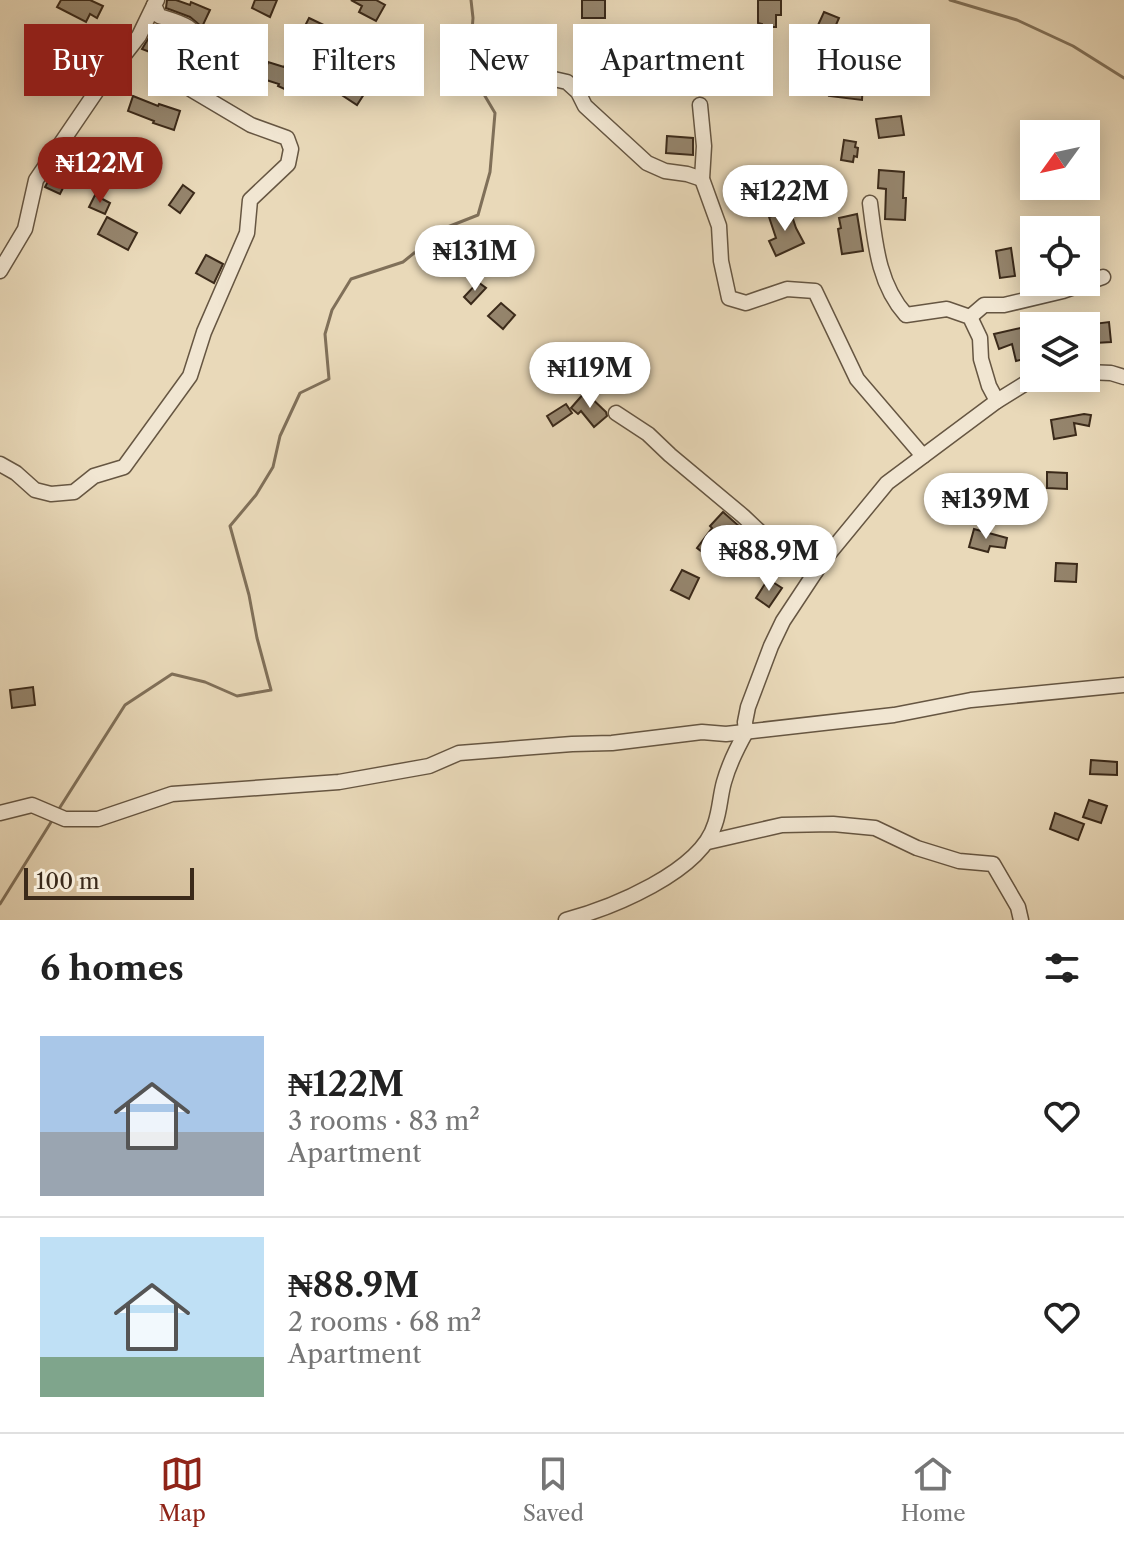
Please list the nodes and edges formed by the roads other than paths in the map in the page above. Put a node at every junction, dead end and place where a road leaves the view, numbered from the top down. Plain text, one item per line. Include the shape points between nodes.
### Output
1 (156, 2) edge
2 (557, 80) edge
3 (700, 105) dead end
4 (702, 179) junction
5 (870, 203) dead end
6 (0, 271) edge
7 (1103, 277) dead end
8 (970, 317) junction
9 (1100, 373) edge
10 (1124, 377) edge
11 (1020, 387) edge
12 (997, 401) junction
13 (616, 413) dead end
14 (923, 456) junction
15 (0, 464) edge
16 (816, 571) junction
17 (1124, 685) edge
18 (746, 732) junction
19 (0, 813) edge
20 (708, 842) junction
21 (566, 920) edge
22 (1021, 920) edge

1 - 6 street via 139,36 36,180 25,229
1 - 15 street via 159,16 187,25 200,37 201,47 192,61 192,90 251,125 287,138 288,164 250,200 247,233 190,376 124,467 94,476 74,492 51,494 35,490
2 - 4 street via 578,92 585,106 647,163
3 - 4 street
4 - 14 street via 719,226 729,298 746,303 787,289 815,291 857,379
5 - 8 street via 880,271 896,305 906,315 947,309
7 - 8 street via 1004,305 984,305
8 - 12 street
9 - 10 street
11 - 12 street
12 - 14 street
13 - 16 street via 648,434 762,534
14 - 16 street via 887,483
16 - 18 street via 771,646 748,707
17 - 18 street
18 - 19 street via 459,753 429,766 339,782 172,794 98,819 65,819 32,805
18 - 20 street via 733,753
20 - 21 street via 678,871
20 - 22 street via 782,825 875,828 959,861 993,864

